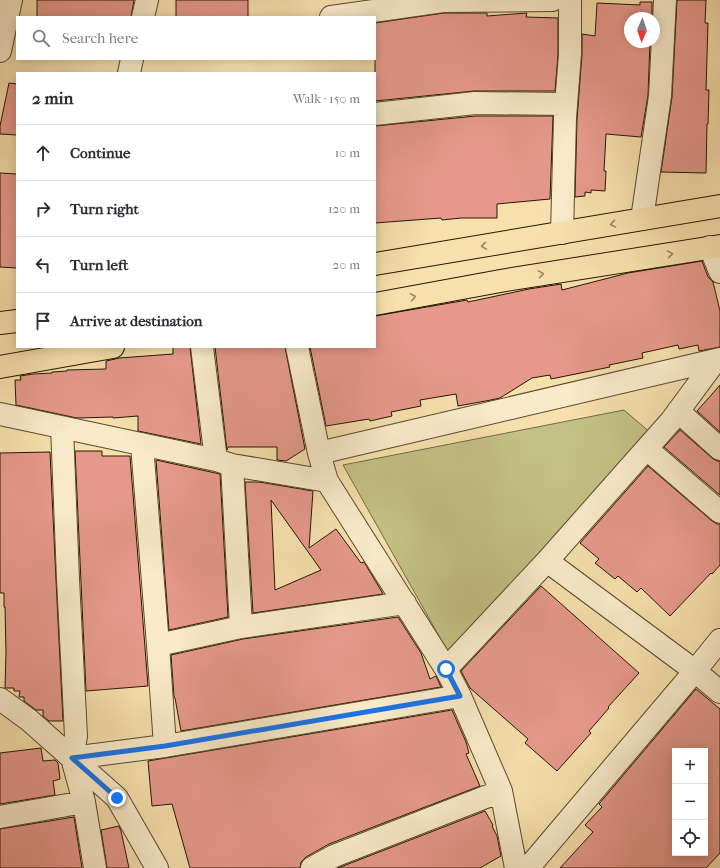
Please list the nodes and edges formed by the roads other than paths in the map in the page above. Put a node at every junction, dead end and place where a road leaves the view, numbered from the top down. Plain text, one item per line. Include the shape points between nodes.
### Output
1 (11, 0) edge
2 (147, 0) edge
3 (552, 0) edge
4 (570, 0) edge
5 (665, 0) edge
6 (143, 16) edge
7 (339, 16) edge
8 (0, 51) edge
9 (132, 60) edge
10 (129, 72) edge
11 (566, 104) junction
12 (376, 114) edge
13 (720, 206) edge
14 (642, 219) junction
15 (562, 233) junction
16 (715, 246) edge
17 (376, 264) edge
18 (720, 272) edge
19 (376, 304) edge
20 (16, 320) edge
21 (0, 323) edge
22 (107, 348) edge
23 (202, 348) edge
24 (297, 348) edge
25 (718, 359) edge
26 (0, 367) edge
27 (678, 411) junction
28 (0, 414) edge
29 (62, 427) junction
30 (142, 445) junction
31 (647, 449) junction
32 (720, 449) edge
33 (319, 453) junction
34 (224, 463) junction
35 (327, 481) junction
36 (720, 512) edge
37 (547, 561) junction
38 (405, 603) junction
39 (241, 627) junction
40 (720, 640) edge
41 (158, 645) junction
42 (446, 669) junction
43 (695, 671) junction
44 (720, 692) edge
45 (460, 696) junction
46 (0, 699) edge
47 (165, 746) junction
48 (72, 758) junction
49 (501, 791) junction
50 (84, 802) junction
51 (0, 817) edge
52 (96, 868) edge
53 (157, 868) edge
54 (312, 868) edge
55 (516, 868) edge
56 (528, 868) edge

1 - 8 street
2 - 6 street
3 - 7 street via 443,1
4 - 11 street via 570,54
5 - 14 street via 660,96
9 - 10 street
11 - 12 street via 475,103
11 - 15 street
13 - 14 main road
14 -> 15 main road
15 -> 17 main road
16 - 18 street
19 -> 16 main road
20 - 21 main road
22 - 26 main road
23 - 34 street
24 - 33 street
25 - 27 street
25 - 33 street
27 - 31 street
27 - 32 street
28 - 29 street
29 - 30 street
29 - 48 street via 76,736
30 - 34 street
30 - 41 street
31 - 36 street
31 - 37 street
33 - 35 street
34 - 35 street
34 - 39 street
35 - 38 street
37 - 42 street
37 - 43 street
38 - 39 street
38 - 42 street
39 - 41 street
40 - 43 street
41 - 47 street
42 - 45 street
43 - 44 street
43 - 56 street
45 - 47 street
45 - 49 street
46 - 48 street via 29,720
47 - 48 street
48 - 50 street
48 - 53 street via 117,798
49 - 54 street via 334,856
49 - 55 street
50 - 51 street
50 - 52 street

